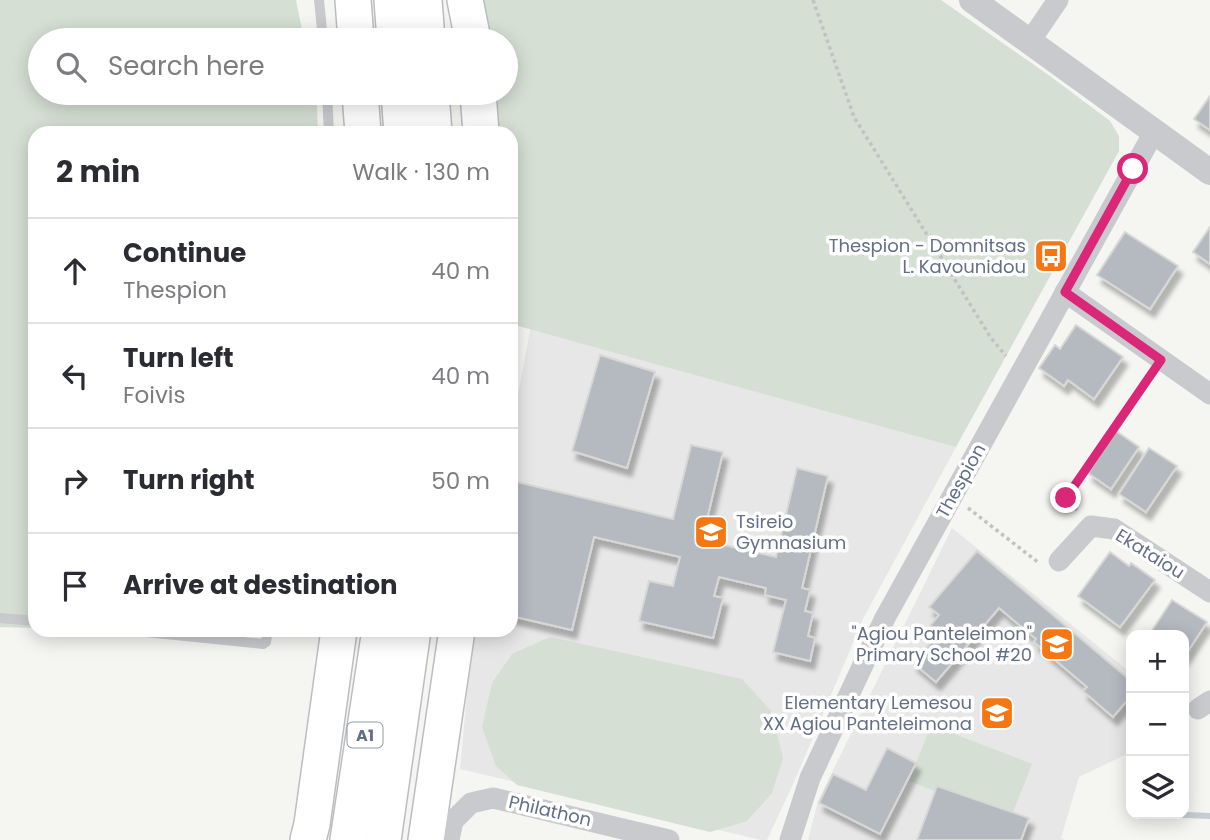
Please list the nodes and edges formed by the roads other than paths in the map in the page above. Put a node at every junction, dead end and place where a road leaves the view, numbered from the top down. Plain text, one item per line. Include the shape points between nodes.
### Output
1 (319, 0) edge
2 (353, 0) edge
3 (391, 0) edge
4 (424, 0) edge
5 (467, 0) edge
6 (972, 0) edge
7 (1058, 0) edge
8 (322, 28) edge
9 (355, 28) edge
10 (394, 28) edge
11 (426, 28) edge
12 (471, 28) edge
13 (1030, 41) junction
14 (328, 105) edge
15 (361, 105) edge
16 (399, 105) edge
17 (432, 105) edge
18 (479, 105) edge
19 (329, 126) edge
20 (362, 126) edge
21 (401, 126) edge
22 (434, 126) edge
23 (480, 126) edge
24 (1154, 132) junction
25 (1210, 172) edge
26 (1065, 292) junction
27 (1210, 394) edge
28 (1059, 561) road end
29 (1210, 593) edge
30 (0, 618) edge
31 (28, 620) edge
32 (194, 637) edge
33 (267, 637) edge
34 (338, 637) edge
35 (379, 637) edge
36 (412, 637) edge
37 (456, 637) edge
38 (625, 835) edge
39 (307, 840) edge
40 (348, 840) edge
41 (383, 840) edge
42 (426, 840) edge
43 (449, 840) edge
44 (669, 840) edge
45 (790, 840) edge

1 - 8 lane
2 - 9 highway
3 - 10 highway
4 - 11 highway
5 - 12 highway
6 - 13 street
7 - 13 street
13 - 24 street
14 - 19 lane
15 - 20 highway
16 - 21 highway
17 - 22 highway
18 - 23 highway
24 - 25 street
24 - 26 street, Thespion
26 - 27 street
26 - 45 street, Thespion via 885,618 810,778
28 - 29 street, Ekataiou via 1091,526 1115,529
30 - 31 lane
32 - 33 lane via 263,644
34 - 39 highway
35 - 40 highway, A1
36 - 41 highway, A1
37 - 42 highway
38 - 43 street, Philathon via 493,798 471,803 453,821
38 - 44 street, Philathon

